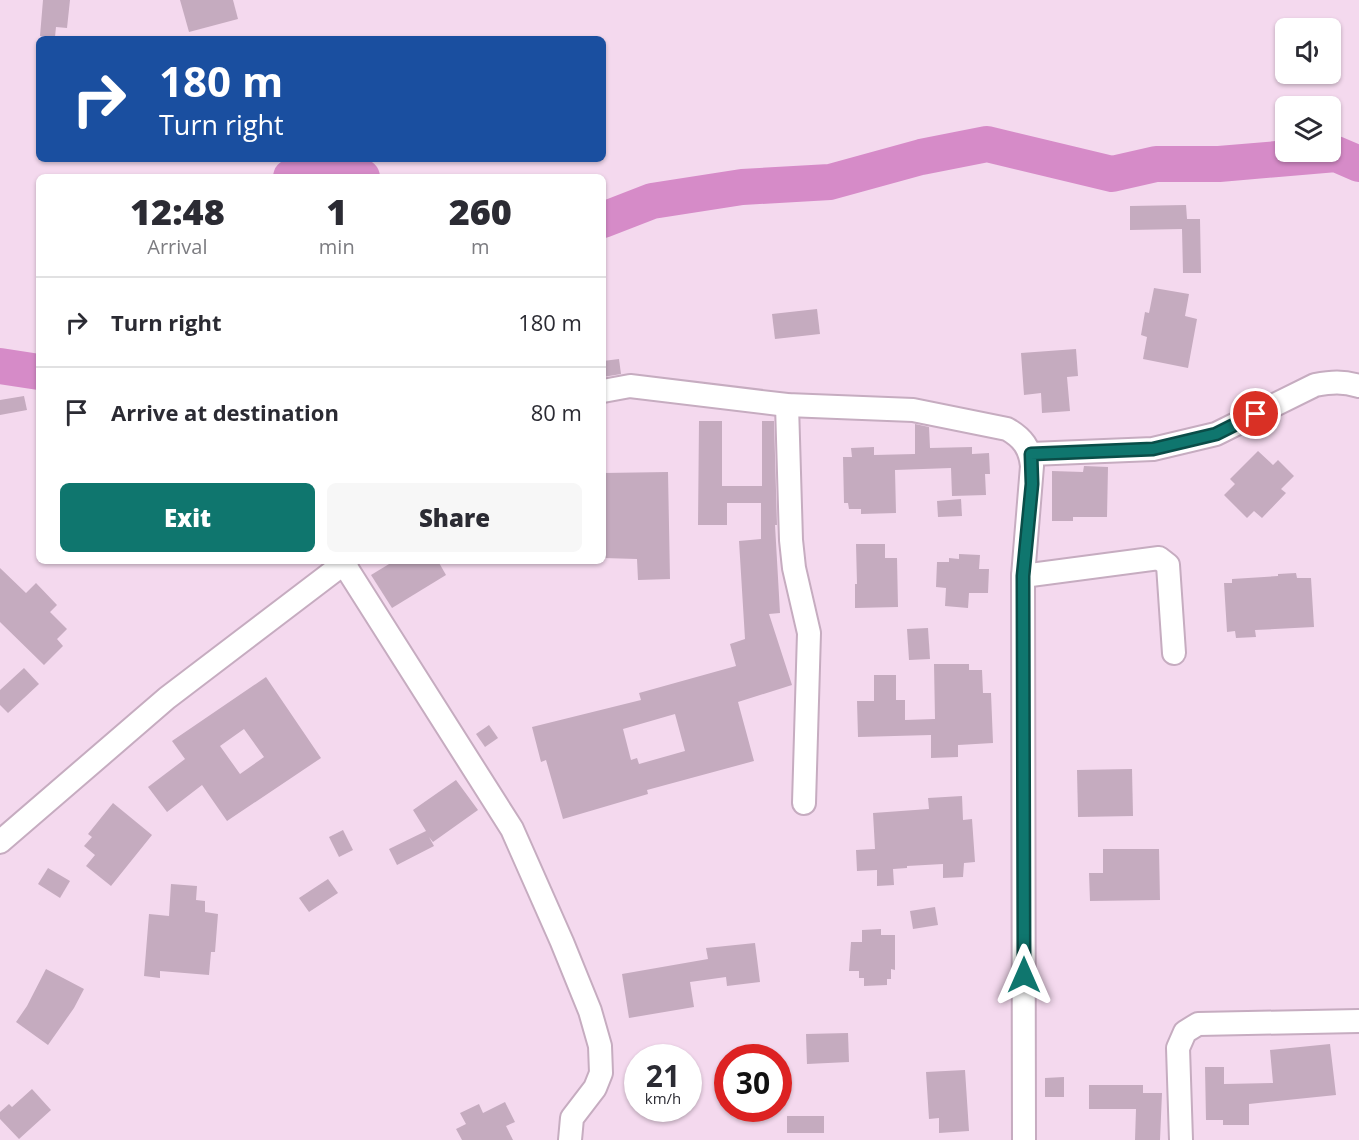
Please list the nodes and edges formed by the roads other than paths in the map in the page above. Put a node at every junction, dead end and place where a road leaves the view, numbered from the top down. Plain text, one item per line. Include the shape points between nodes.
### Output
1 (1359, 386) edge
2 (606, 390) edge
3 (787, 405) junction
4 (1031, 454) junction
5 (343, 564) edge
6 (347, 564) edge
7 (1023, 576) junction
8 (1174, 653) dead end
9 (804, 803) dead end
10 (0, 842) edge
11 (1359, 1021) edge
12 (570, 1140) edge
13 (1024, 1140) edge
14 (1181, 1140) edge

1 - 4 street via 1331,381 1316,385 1216,434 1153,449
2 - 3 street via 630,386
3 - 4 street via 914,410 1007,429 1018,435
3 - 9 street via 791,540 809,633
4 - 7 street
5 - 10 street via 167,698
6 - 12 street via 512,829 586,1001 600,1046 600,1073 595,1088 572,1118
7 - 8 street via 1160,558 1168,565
7 - 13 street
11 - 14 street via 1198,1024 1185,1032 1178,1048

